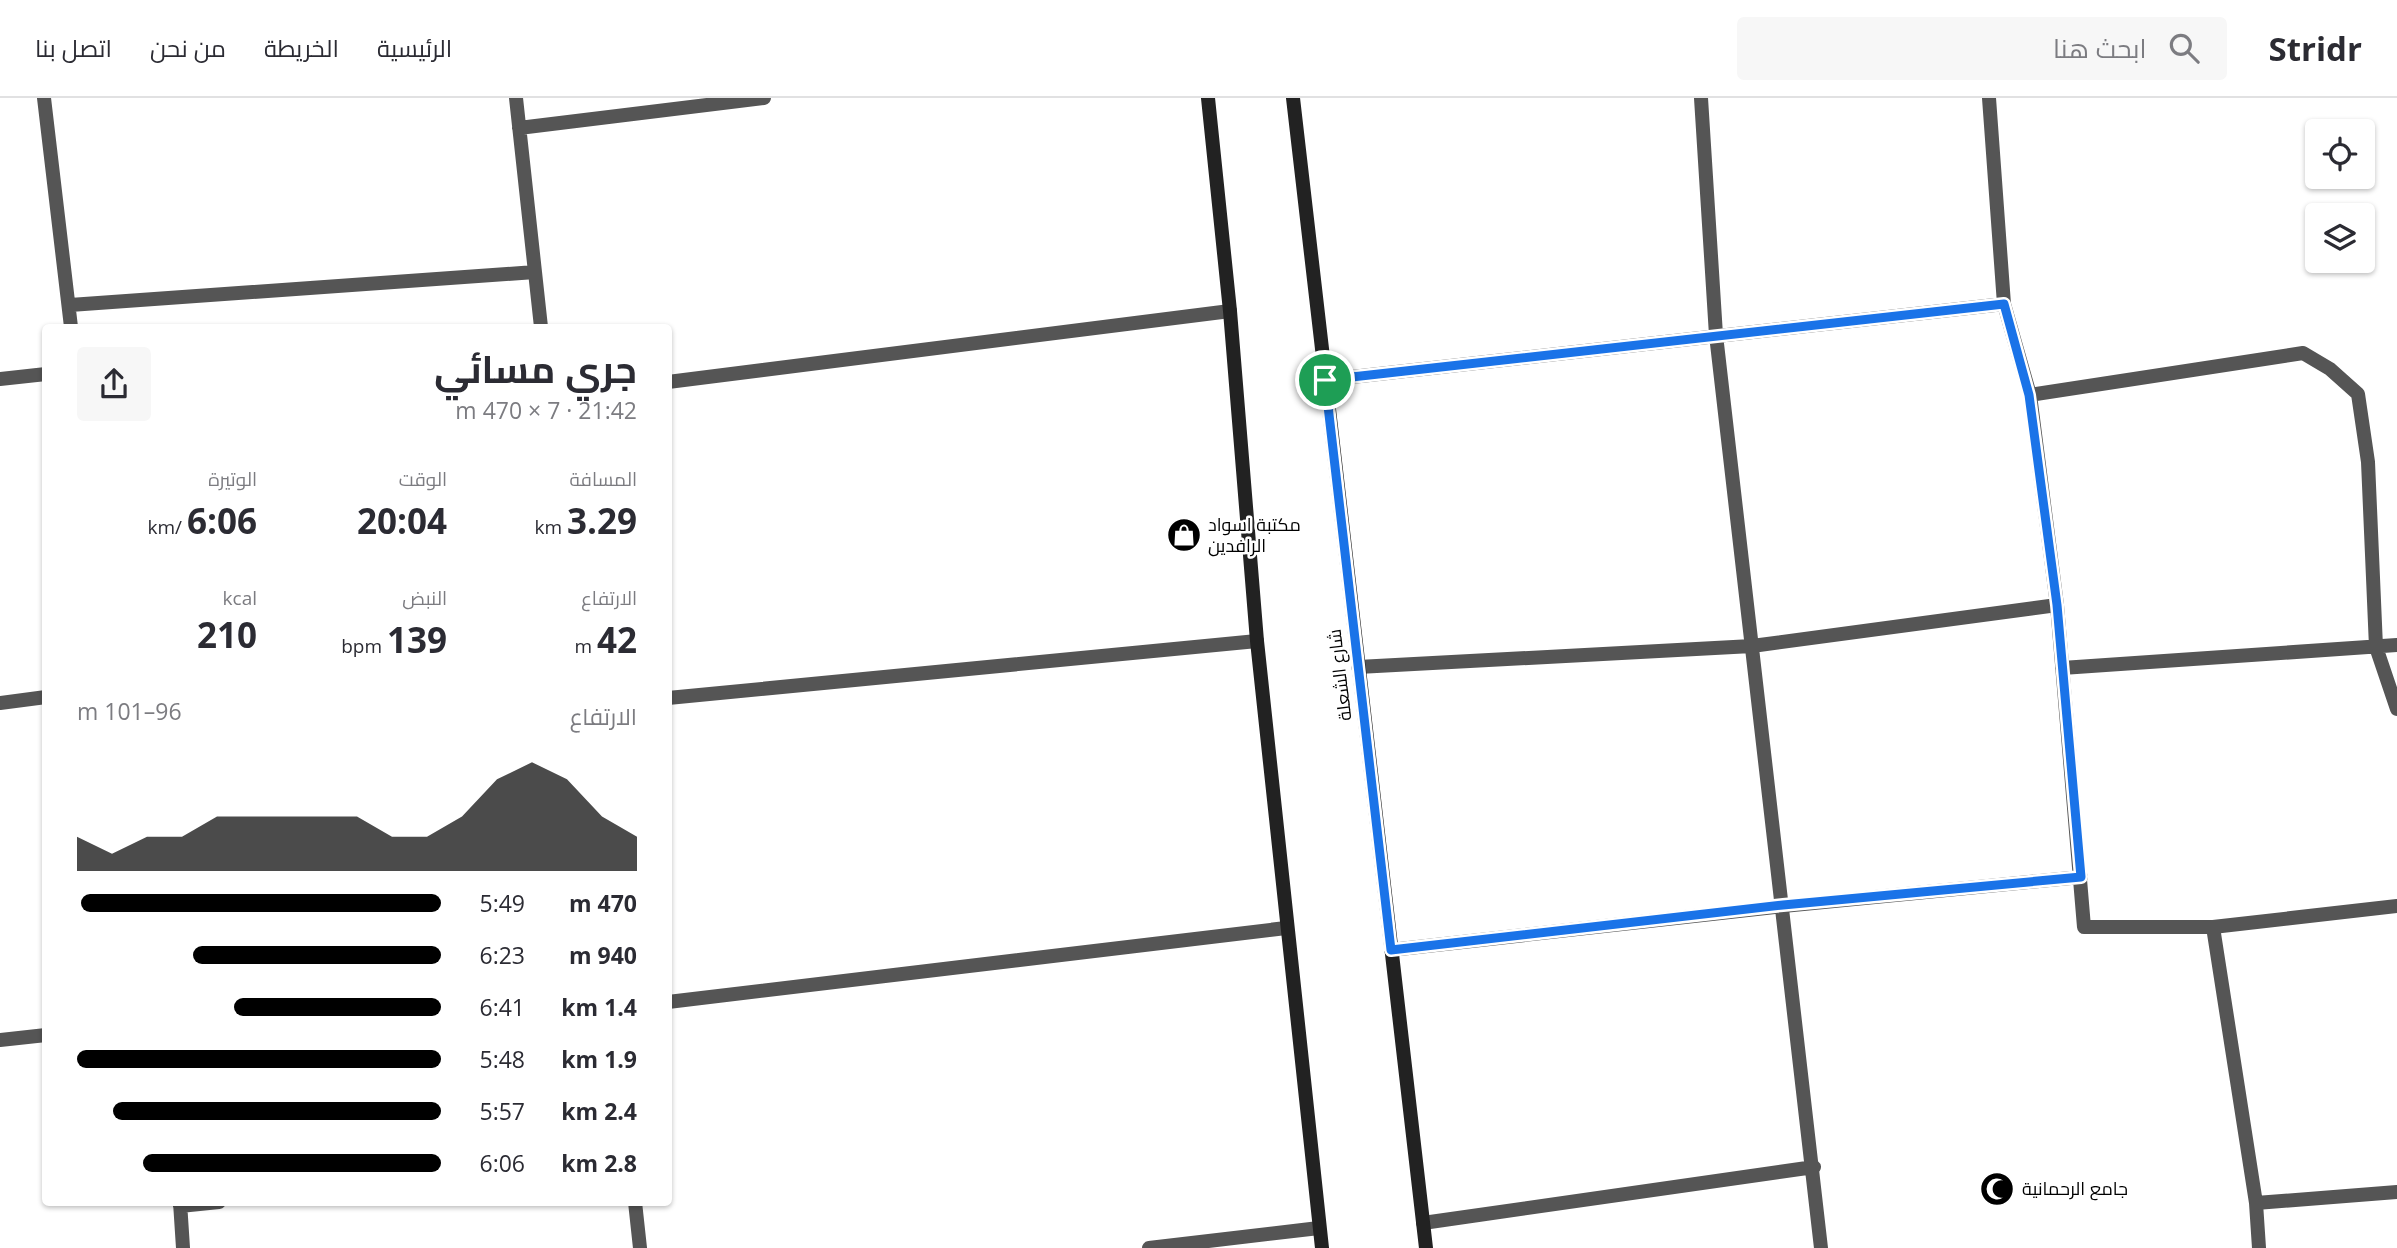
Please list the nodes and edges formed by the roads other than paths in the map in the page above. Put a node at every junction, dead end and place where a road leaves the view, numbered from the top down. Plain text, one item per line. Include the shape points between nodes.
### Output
1 (44, 98) edge
2 (516, 98) edge
3 (764, 98) edge
4 (1208, 98) edge
5 (1293, 98) edge
6 (1702, 98) edge
7 (1989, 98) edge
8 (519, 128) junction
9 (535, 272) junction
10 (2004, 304) junction
11 (70, 305) junction
12 (1230, 311) junction
13 (71, 324) edge
14 (541, 324) edge
15 (1716, 335) junction
16 (42, 374) edge
17 (0, 379) edge
18 (1325, 380) junction
19 (672, 381) edge
20 (2029, 395) junction
21 (2057, 605) junction
22 (1257, 641) junction
23 (2397, 645) edge
24 (1752, 646) junction
25 (2376, 647) junction
26 (1358, 667) junction
27 (2062, 668) junction
28 (42, 698) edge
29 (672, 698) edge
30 (0, 703) edge
31 (2397, 709) edge
32 (2081, 877) junction
33 (1783, 905) junction
34 (2397, 906) edge
35 (2213, 927) junction
36 (1286, 928) junction
37 (1391, 950) junction
38 (672, 1002) edge
39 (42, 1035) edge
40 (0, 1040) edge
41 (1814, 1167) junction
42 (2397, 1192) edge
43 (2256, 1203) junction
44 (180, 1206) edge
45 (635, 1206) edge
46 (1423, 1223) junction
47 (1319, 1228) junction
48 (183, 1248) edge
49 (639, 1248) edge
50 (1149, 1248) edge
51 (1322, 1248) edge
52 (1426, 1248) edge
53 (1821, 1248) edge
54 (2259, 1248) edge

1 - 11 street
2 - 8 street
3 - 8 street
4 - 12 main road
5 - 18 main road, شارع الشعلة
6 - 15 street
7 - 10 street
8 - 9 street
9 - 11 street
9 - 14 street
10 - 15 street
10 - 20 street
11 - 13 street
12 - 19 street
12 - 22 main road
15 - 18 street
15 - 24 street
16 - 17 street
18 - 26 main road, شارع الشعلة
20 - 21 street
20 - 25 street via 2303,353 2345,379 2358,394 2368,462
21 - 24 street
21 - 27 street
22 - 29 street
22 - 36 main road
23 - 25 street
24 - 26 street
24 - 33 street
25 - 27 street
25 - 31 street
26 - 37 main road, شارع الشعلة
27 - 32 street
28 - 30 street
32 - 33 street
32 - 35 street via 2084,926
33 - 37 street
33 - 41 street
34 - 35 street
35 - 43 street
36 - 38 street
36 - 47 main road
37 - 46 main road, شارع الشعلة
39 - 40 street
41 - 46 street
41 - 53 street
42 - 43 street
43 - 54 street
44 - 48 street
45 - 49 street
46 - 52 main road, شارع الشعلة
47 - 50 street
47 - 51 main road

